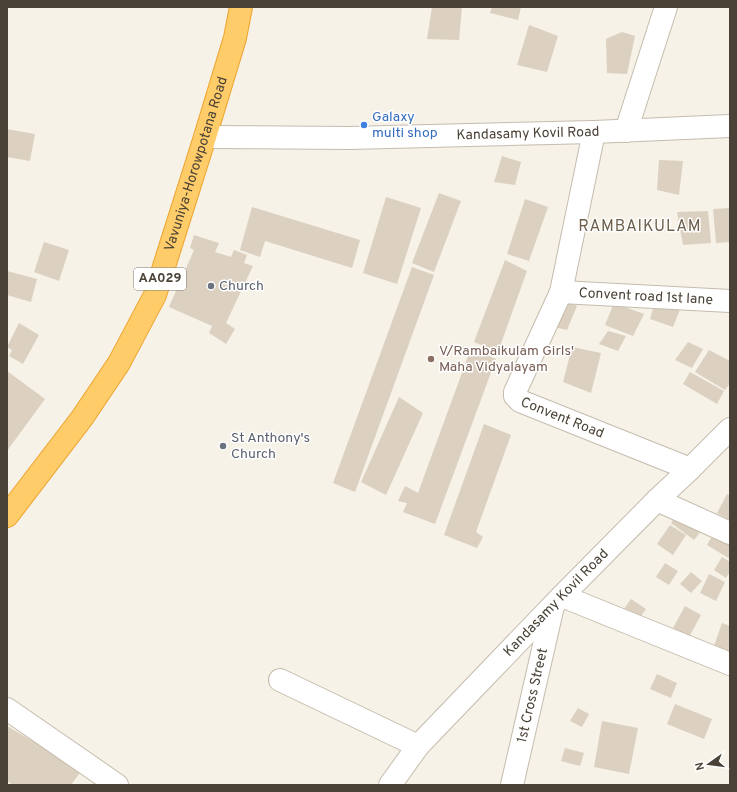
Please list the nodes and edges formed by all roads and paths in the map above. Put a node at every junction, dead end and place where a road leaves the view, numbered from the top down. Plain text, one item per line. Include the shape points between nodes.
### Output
1 (241, 7) edge
2 (666, 7) edge
3 (730, 126) edge
4 (626, 131) junction
5 (594, 132) junction
6 (205, 138) junction
7 (562, 292) junction
8 (730, 301) edge
9 (729, 432) edge
10 (690, 469) junction
11 (657, 500) junction
12 (7, 516) edge
13 (730, 533) edge
14 (558, 600) junction
15 (730, 664) edge
16 (280, 680) dead end
17 (7, 709) edge
18 (418, 746) junction
19 (117, 785) edge
20 (390, 785) edge
21 (512, 785) edge

1 - 6 highway, Vavuniya-Horowpotana Road / AA029 via 235,38
2 - 4 street
3 - 4 street, Kandasamy Kovil Road
4 - 5 street, Kandasamy Kovil Road
5 - 6 street, Kandasamy Kovil Road via 349,138
5 - 7 street, Convent Road
6 - 12 highway, Vavuniya-Horowpotana Road / AA029 via 155,295 120,362 82,418
7 - 8 street, Convent road 1st lane
7 - 10 street, Convent Road via 515,396 520,401
9 - 10 street, Kandasamy Kovil Road
10 - 11 street, Kandasamy Kovil Road
11 - 13 street
11 - 14 street, Kandasamy Kovil Road
14 - 15 street
14 - 18 street, Kandasamy Kovil Road
14 - 21 street, 1st Cross Street
16 - 18 street
17 - 19 street
18 - 20 street, Kandasamy Kovil Road

